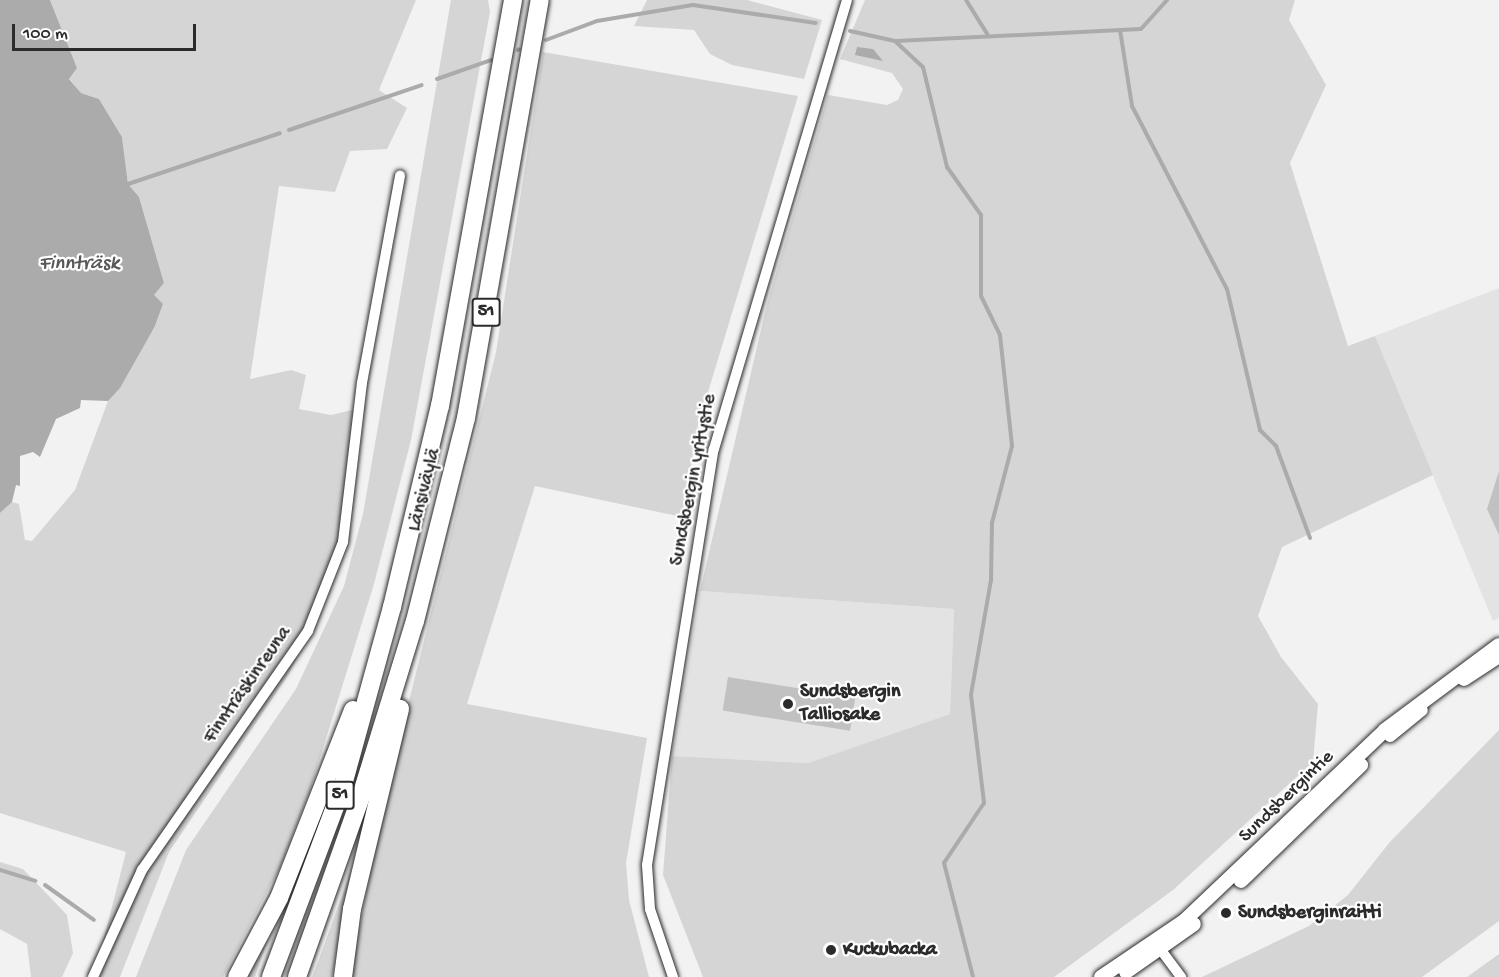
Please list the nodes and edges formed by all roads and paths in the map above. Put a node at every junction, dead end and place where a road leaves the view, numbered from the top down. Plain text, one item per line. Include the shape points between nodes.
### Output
1 (513, 0) edge
2 (540, 0) edge
3 (848, 0) edge
4 (400, 175) dead end
5 (392, 607) junction
6 (415, 621) junction
7 (1499, 645) edge
8 (1499, 656) edge
9 (1450, 689) joint
10 (1390, 736) joint
11 (1158, 946) junction
12 (93, 977) edge
13 (237, 977) edge
14 (271, 977) edge
15 (297, 977) edge
16 (343, 977) edge
17 (673, 977) edge
18 (1101, 977) edge
19 (1118, 977) edge
20 (1181, 977) edge

1 - 5 highway, Länsiväylä / 51 via 442,394
2 - 6 highway, Länsiväylä / 51 via 466,418
3 - 17 street, Sundsbergin yritystie via 714,449 647,865 650,909
4 - 12 street, Finnträskinreuna via 362,383 343,542 308,631 142,870
5 - 13 highway via 296,857
5 - 14 highway, Länsiväylä / 51 via 343,785
6 - 15 highway, Länsiväylä / 51 via 362,793
6 - 16 highway via 352,909
7 - 11 main road, Sundsbergintie via 1424,696
8 - 9 main road, Sundsbergintie
9 - 10 street, Sundsbergintie
10 - 11 main road, Sundsbergintie via 1218,904
11 - 18 main road, Sundsbergintie
11 - 19 main road, Sundsbergintie
11 - 20 street

